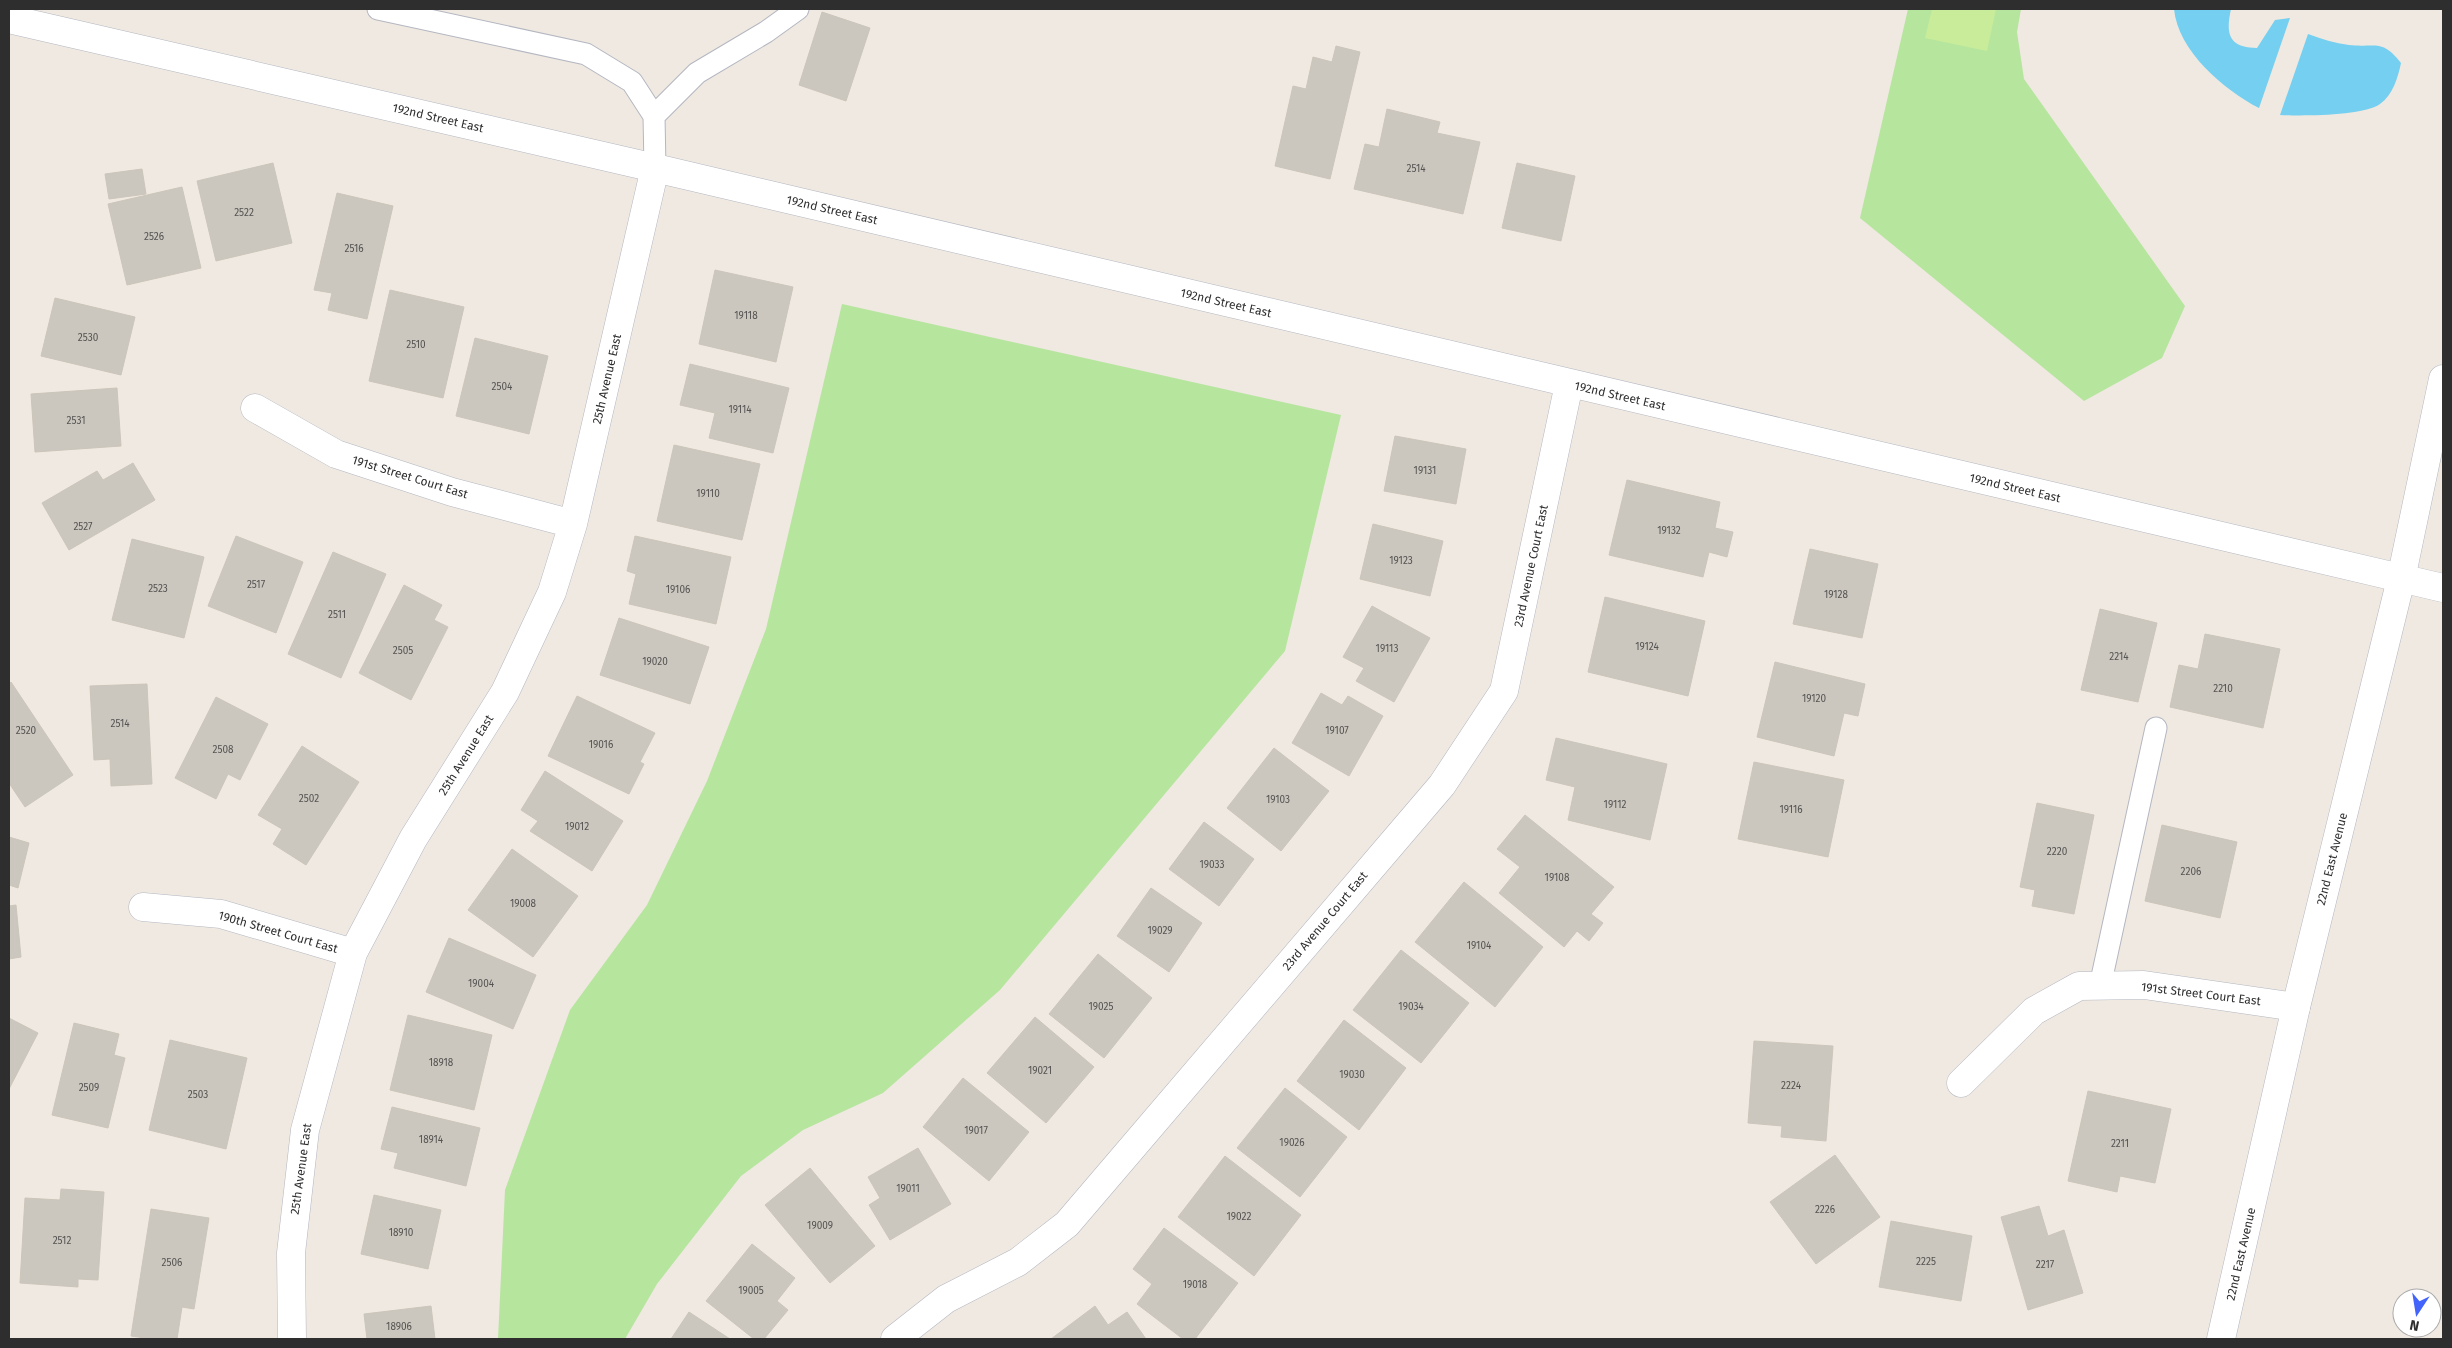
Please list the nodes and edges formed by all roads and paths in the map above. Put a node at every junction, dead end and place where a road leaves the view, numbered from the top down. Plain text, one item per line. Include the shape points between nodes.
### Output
1 (378, 9) edge
2 (798, 9) edge
3 (9, 19) edge
4 (654, 116) junction
5 (655, 168) junction
6 (2443, 379) edge
7 (1569, 384) junction
8 (255, 408) dead end
9 (574, 524) junction
10 (2401, 579) junction
11 (2443, 588) edge
12 (2156, 728) dead end
13 (143, 907) dead end
14 (353, 953) junction
15 (2100, 986) junction
16 (2296, 1007) junction
17 (1961, 1083) dead end
18 (292, 1339) edge
19 (895, 1339) edge
20 (2222, 1339) edge

1 - 4 lane via 586,54 632,82
2 - 4 lane via 697,73
3 - 5 street, 192nd Street East
4 - 5 lane
5 - 7 street, 192nd Street East
5 - 9 street, 25th Avenue East
6 - 10 street, 22nd East Avenue
7 - 10 street, 192nd Street East
7 - 19 street, 23rd Avenue Court East via 1504,690 1442,785 1067,1224 1018,1262 946,1299
8 - 9 street, 191st Street Court East via 336,454 452,492
9 - 14 street, 25th Avenue East via 552,592 505,692 413,839
10 - 11 street, 192nd Street East
10 - 16 street, 22nd East Avenue
12 - 15 lane
13 - 14 street, 190th Street Court East via 221,914
14 - 18 street, 25th Avenue East via 305,1130 291,1253
15 - 16 street, 191st Street Court East via 2144,985
15 - 17 street, 191st Street Court East via 2079,986 2034,1010
16 - 20 street, 22nd East Avenue

